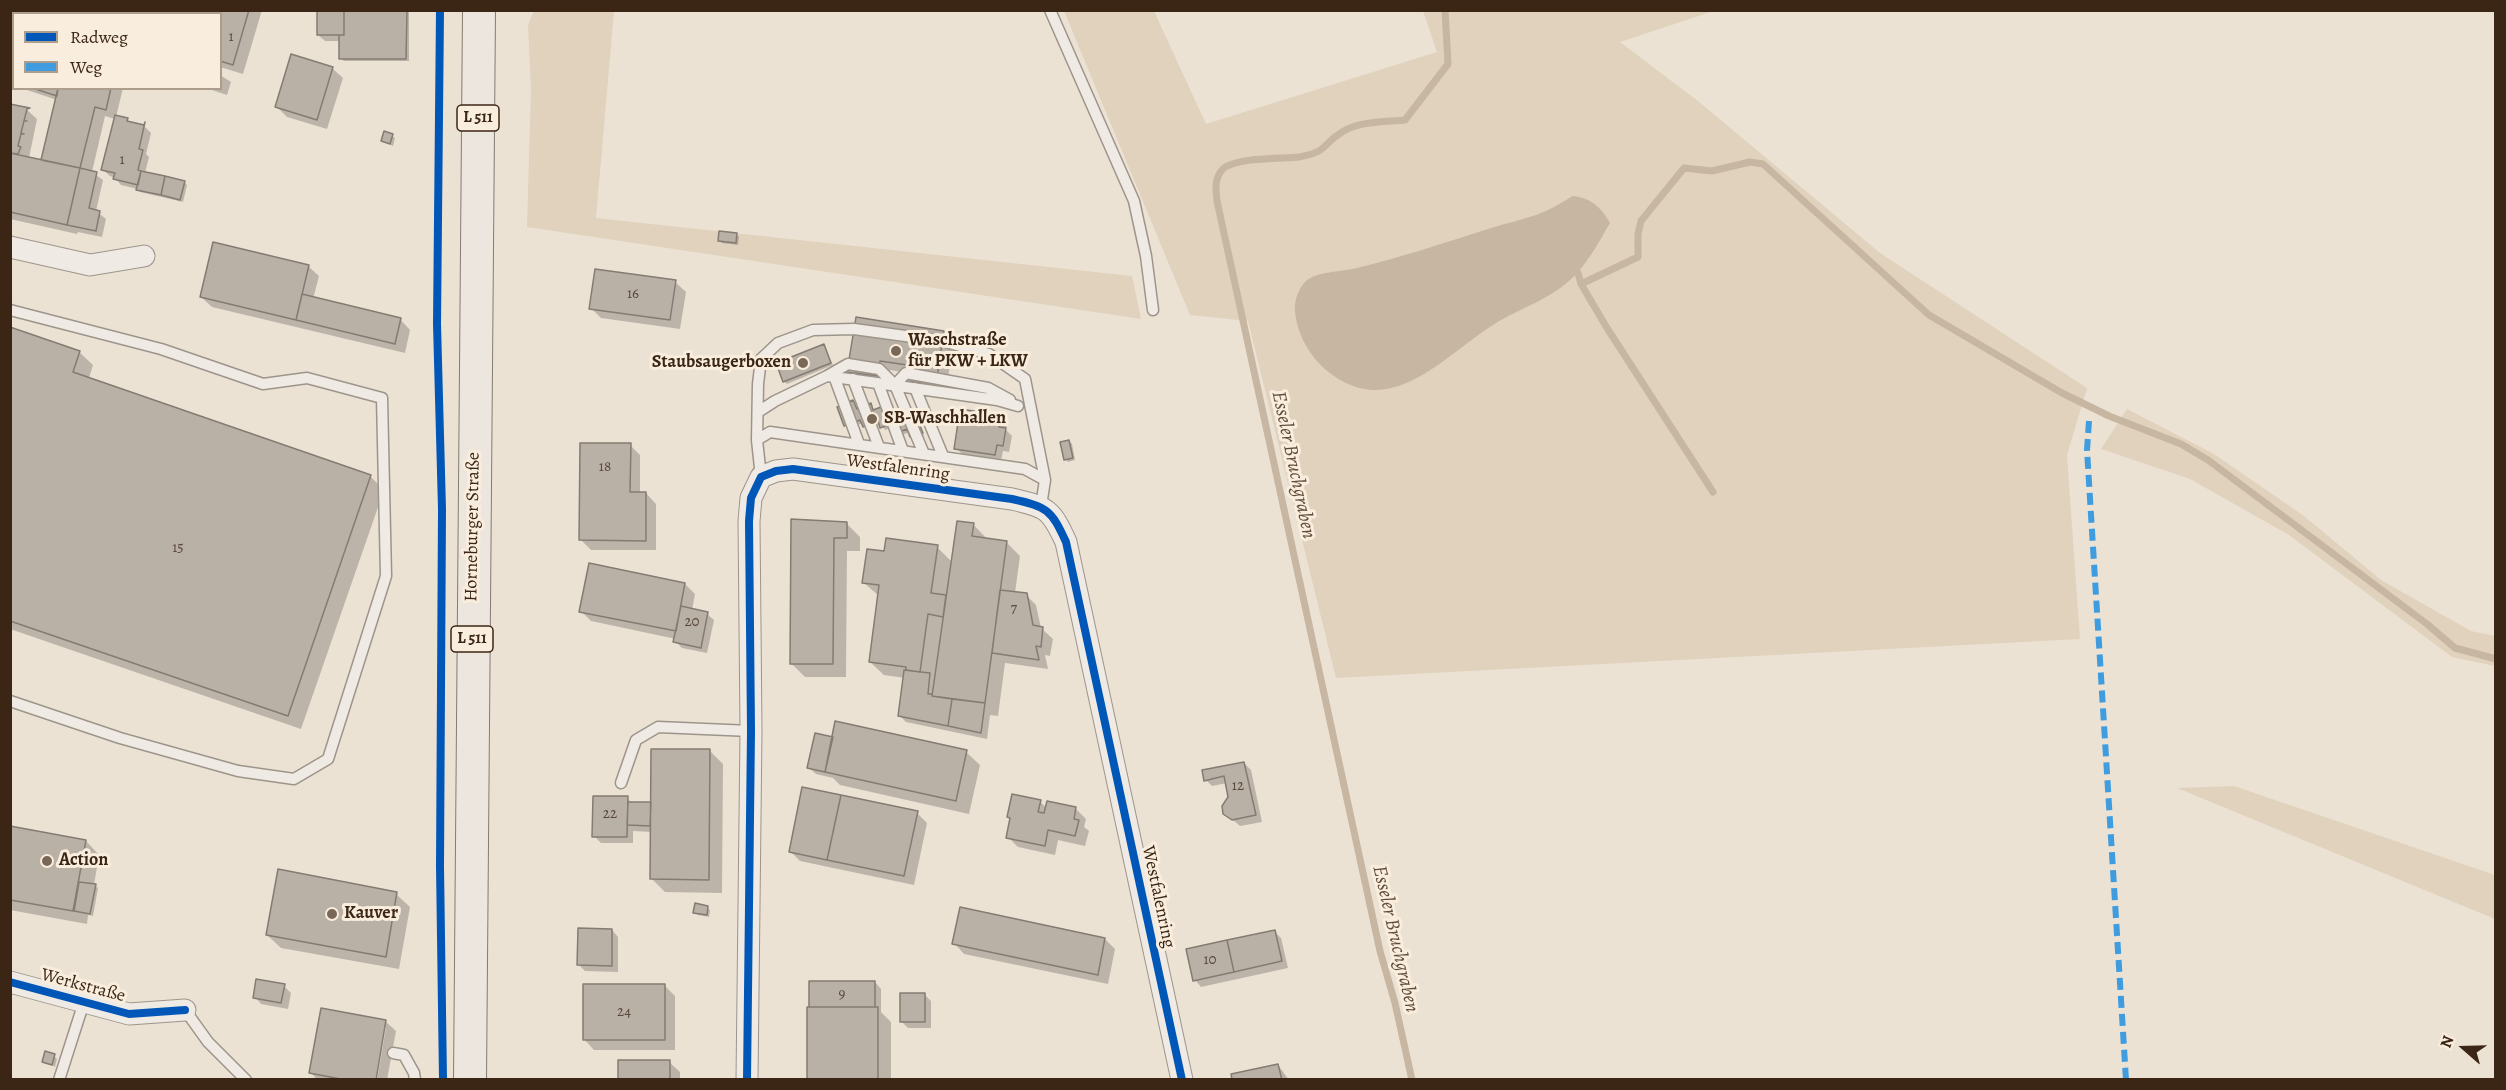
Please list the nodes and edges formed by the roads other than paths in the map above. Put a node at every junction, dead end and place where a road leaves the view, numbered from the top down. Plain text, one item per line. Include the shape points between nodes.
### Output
1 (1050, 10) edge
2 (482, 20) edge
3 (10, 247) edge
4 (144, 256) dead end
5 (10, 310) edge
6 (1153, 310) dead end
7 (830, 376) junction
8 (853, 379) junction
9 (878, 383) junction
10 (895, 385) junction
11 (915, 388) junction
12 (1018, 406) junction
13 (1032, 410) junction
14 (758, 412) junction
15 (757, 440) junction
16 (859, 444) junction
17 (879, 447) junction
18 (903, 451) junction
19 (924, 454) junction
20 (943, 456) junction
21 (761, 477) junction
22 (1045, 480) junction
23 (1041, 506) junction
24 (10, 701) edge
25 (751, 731) junction
26 (621, 783) dead end
27 (10, 982) edge
28 (84, 1002) junction
29 (185, 1010) joint
30 (393, 1053) dead end
31 (59, 1080) edge
32 (246, 1080) edge
33 (415, 1080) edge
34 (470, 1080) edge
35 (747, 1080) edge
36 (1182, 1080) edge

1 - 6 lane via 1134,201
2 - 34 main road, Horneburger Straße / L 511
3 - 4 street via 90,265
5 - 24 lane via 161,349 263,384 307,378 381,398 386,576 328,759 294,779 238,771 120,738
7 - 8 lane
7 - 10 lane via 848,364 879,369
7 - 14 lane
7 - 16 lane
8 - 9 lane
8 - 17 lane
9 - 10 lane
9 - 18 lane
10 - 11 lane
10 - 12 lane via 906,372 937,377 988,388
10 - 19 lane
11 - 12 lane
11 - 20 lane
12 - 13 lane
13 - 14 lane via 1024,379 989,354 942,341 854,329 813,330 778,343 761,358
13 - 22 lane
14 - 15 lane
15 - 16 lane via 770,432
15 - 21 lane
16 - 17 lane
17 - 18 lane
18 - 19 lane
19 - 20 lane
20 - 22 lane via 1025,469
21 - 23 street, Westfalenring via 793,469
21 - 25 street via 752,498 749,521
22 - 23 lane
23 - 36 street, Westfalenring via 1056,521 1066,542
25 - 26 lane via 658,728 636,740
25 - 35 street
27 - 28 street, Werkstraße
28 - 29 street, Werkstraße via 129,1014
28 - 31 lane
29 - 32 lane via 208,1042
30 - 33 lane via 404,1054

